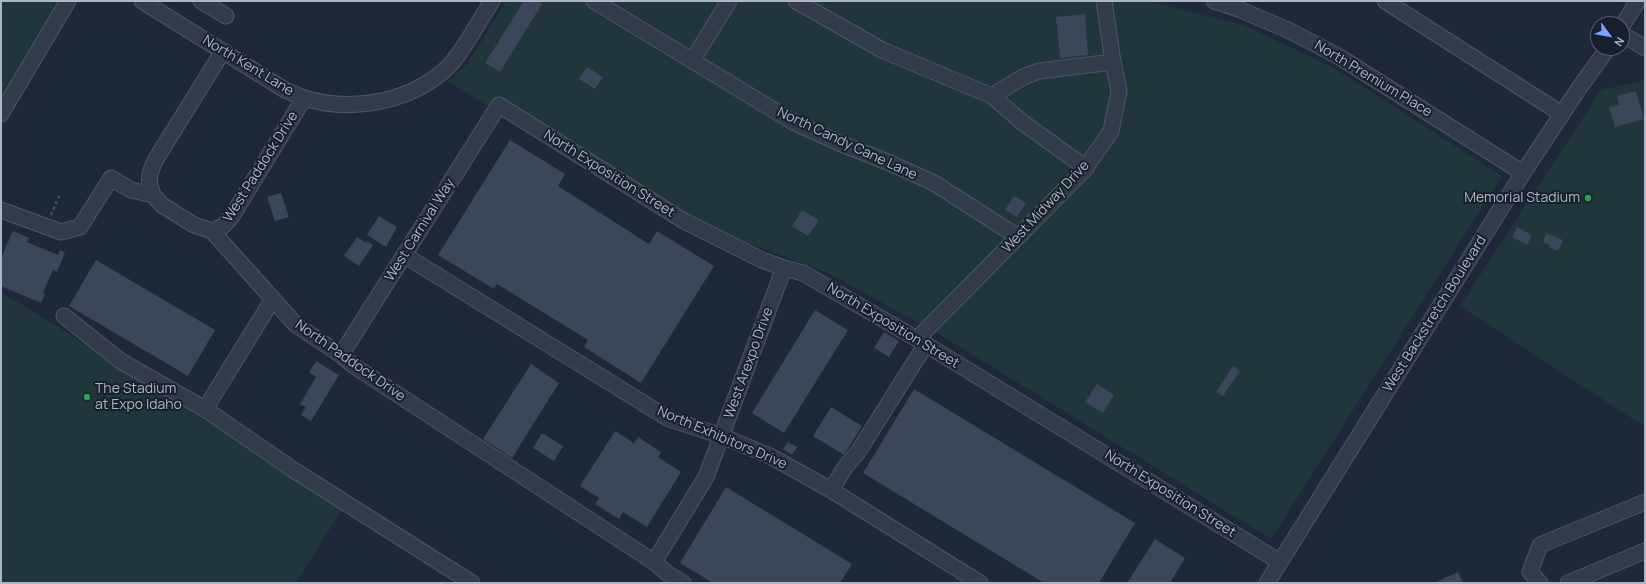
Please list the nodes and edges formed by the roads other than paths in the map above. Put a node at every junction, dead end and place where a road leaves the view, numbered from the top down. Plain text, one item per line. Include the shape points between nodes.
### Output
1 (68, 1) edge
2 (142, 1) edge
3 (201, 1) edge
4 (492, 1) edge
5 (594, 1) edge
6 (729, 1) edge
7 (796, 1) edge
8 (1104, 1) edge
9 (1214, 1) edge
10 (1385, 1) edge
11 (1638, 1) edge
12 (226, 16) dead end
13 (1628, 16) edge
14 (1630, 39) edge
15 (1645, 48) edge
16 (223, 51) junction
17 (1602, 56) edge
18 (692, 61) junction
19 (1113, 62) junction
20 (992, 96) junction
21 (304, 98) junction
22 (499, 105) joint
23 (1, 114) edge
24 (1562, 114) junction
25 (1086, 168) junction
26 (1523, 173) junction
27 (153, 195) junction
28 (1, 210) edge
29 (212, 231) junction
30 (1018, 237) junction
31 (404, 254) junction
32 (784, 268) junction
33 (273, 298) junction
34 (64, 316) dead end
35 (922, 342) junction
36 (341, 355) junction
37 (205, 409) junction
38 (722, 436) junction
39 (831, 490) junction
40 (1645, 502) edge
41 (1645, 551) edge
42 (654, 562) junction
43 (1280, 562) junction
44 (472, 583) edge
45 (683, 583) edge
46 (980, 583) edge
47 (1267, 583) edge
48 (1540, 583) edge
49 (1568, 583) edge

1 - 23 street
2 - 16 street, North Kent Lane
3 - 12 street
4 - 21 street, North Kent Lane via 458,55 436,77 415,89 389,100 365,104 339,104
5 - 18 street, North Candy Cane Lane
6 - 18 street
7 - 20 street via 882,50
8 - 19 street, West Midway Drive
9 - 26 street, North Premium Place via 1288,30 1338,56
10 - 24 street
11 - 13 street
14 - 15 street
16 - 21 street, North Kent Lane via 285,90
16 - 27 street via 156,158 149,174 149,185
17 - 24 street, West Backstretch Boulevard
18 - 30 street, North Candy Cane Lane via 795,123 934,183
19 - 20 street via 1039,71 1023,77
19 - 25 street, West Midway Drive via 1119,91 1111,131
20 - 25 street via 1022,122
21 - 29 street, West Paddock Drive via 232,216 223,226
22 - 31 street, West Carnival Way
22 - 32 street, North Exposition Street via 684,221 762,260
24 - 26 street, West Backstretch Boulevard
25 - 30 street, West Midway Drive
26 - 43 street, West Backstretch Boulevard
27 - 28 street, North Paddock Drive via 131,190 111,178 80,227 61,232
27 - 29 street, North Paddock Drive via 162,205 194,225
29 - 33 street, North Paddock Drive
30 - 35 street, West Midway Drive
31 - 36 street, West Carnival Way
31 - 38 street, North Exhibitors Drive via 670,419
32 - 35 street, North Exposition Street via 803,273
32 - 38 street, West Arexpo Drive
33 - 36 street, North Paddock Drive via 296,325
33 - 37 street
34 - 37 street via 122,362
35 - 39 street, West Midway Drive via 858,452
35 - 43 street, North Exposition Street
36 - 42 street, North Paddock Drive via 354,366
37 - 44 street via 292,469
38 - 39 street, North Exhibitors Drive via 770,456
38 - 42 street, West Arexpo Drive via 706,477
39 - 46 street, North Exhibitors Drive
40 - 48 street via 1540,545 1530,572
41 - 49 street
42 - 45 street, North Paddock Drive
43 - 47 street, West Backstretch Boulevard

